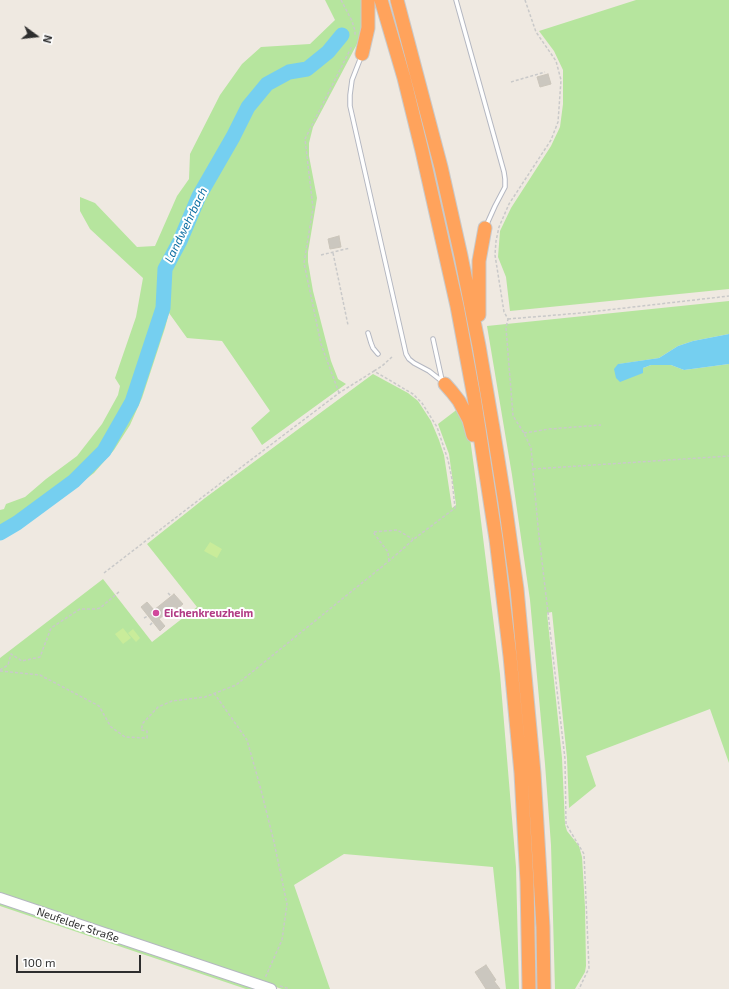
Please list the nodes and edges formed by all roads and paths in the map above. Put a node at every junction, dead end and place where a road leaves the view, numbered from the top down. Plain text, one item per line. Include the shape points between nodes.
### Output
1 (341, 0) edge
2 (368, 0) edge
3 (382, 0) edge
4 (397, 0) edge
5 (456, 0) edge
6 (524, 0) edge
7 (355, 38) dead end
8 (354, 42) dead end
9 (362, 54) joint
10 (545, 72) dead end
11 (511, 82) dead end
12 (486, 228) joint
13 (350, 248) dead end
14 (332, 253) junction
15 (321, 255) dead end
16 (729, 296) edge
17 (508, 319) junction
18 (348, 324) dead end
19 (368, 333) dead end
20 (433, 339) dead end
21 (479, 346) junction
22 (378, 354) dead end
23 (392, 357) dead end
24 (374, 371) junction
25 (443, 382) junction
26 (339, 393) junction
27 (601, 425) dead end
28 (524, 433) junction
29 (729, 456) edge
30 (533, 469) junction
31 (488, 488) junction
32 (414, 539) junction
33 (389, 561) junction
34 (104, 573) dead end
35 (120, 591) dead end
36 (168, 593) dead end
37 (171, 596) dead end
38 (175, 607) dead end
39 (171, 610) dead end
40 (148, 616) dead end
41 (144, 618) dead end
42 (153, 622) dead end
43 (150, 625) dead end
44 (0, 670) edge
45 (214, 693) junction
46 (0, 898) edge
47 (264, 980) dead end
48 (271, 989) edge
49 (529, 989) edge
50 (544, 989) edge
51 (579, 989) edge

1 - 7 path via 352,21
2 - 9 highway via 368,28
3 - 31 highway via 404,78 440,229 474,397
4 - 21 highway via 441,167
5 - 12 lane via 504,172 505,187
6 - 17 path via 536,32 556,61 561,80 558,122 550,140 509,204 499,227 495,255 504,312
8 - 26 path via 305,139 313,208 304,263 322,344
9 - 25 lane via 352,80 350,106 406,354 414,363
10 - 11 path
12 - 21 highway via 479,261
13 - 14 path
14 - 15 path
14 - 18 path
16 - 17 path
17 - 28 path via 506,328 513,416
19 - 22 lane
20 - 25 lane
21 - 50 highway via 518,597 534,773
23 - 24 path
24 - 26 path
24 - 32 path via 413,394 422,403 437,427 448,460 455,508
25 - 31 highway via 459,401 468,420
26 - 34 path
27 - 28 path
28 - 30 path via 531,448
29 - 30 path
30 - 51 path via 565,759 566,824 584,854 589,968
31 - 49 highway via 501,576 519,751 527,882
32 - 33 path
32 - 33 path via 397,530 373,532 388,552
33 - 45 path via 236,685
35 - 44 path via 100,608 80,609 51,628 40,657 22,661 11,654 8,665
36 - 37 path
38 - 39 path
40 - 41 path
42 - 43 path
44 - 45 path via 40,675 99,706 111,727 125,737 146,738 147,731 141,730 143,723 158,706
45 - 47 path via 247,740 287,904 282,940
46 - 48 main road, Neufelder Straße

